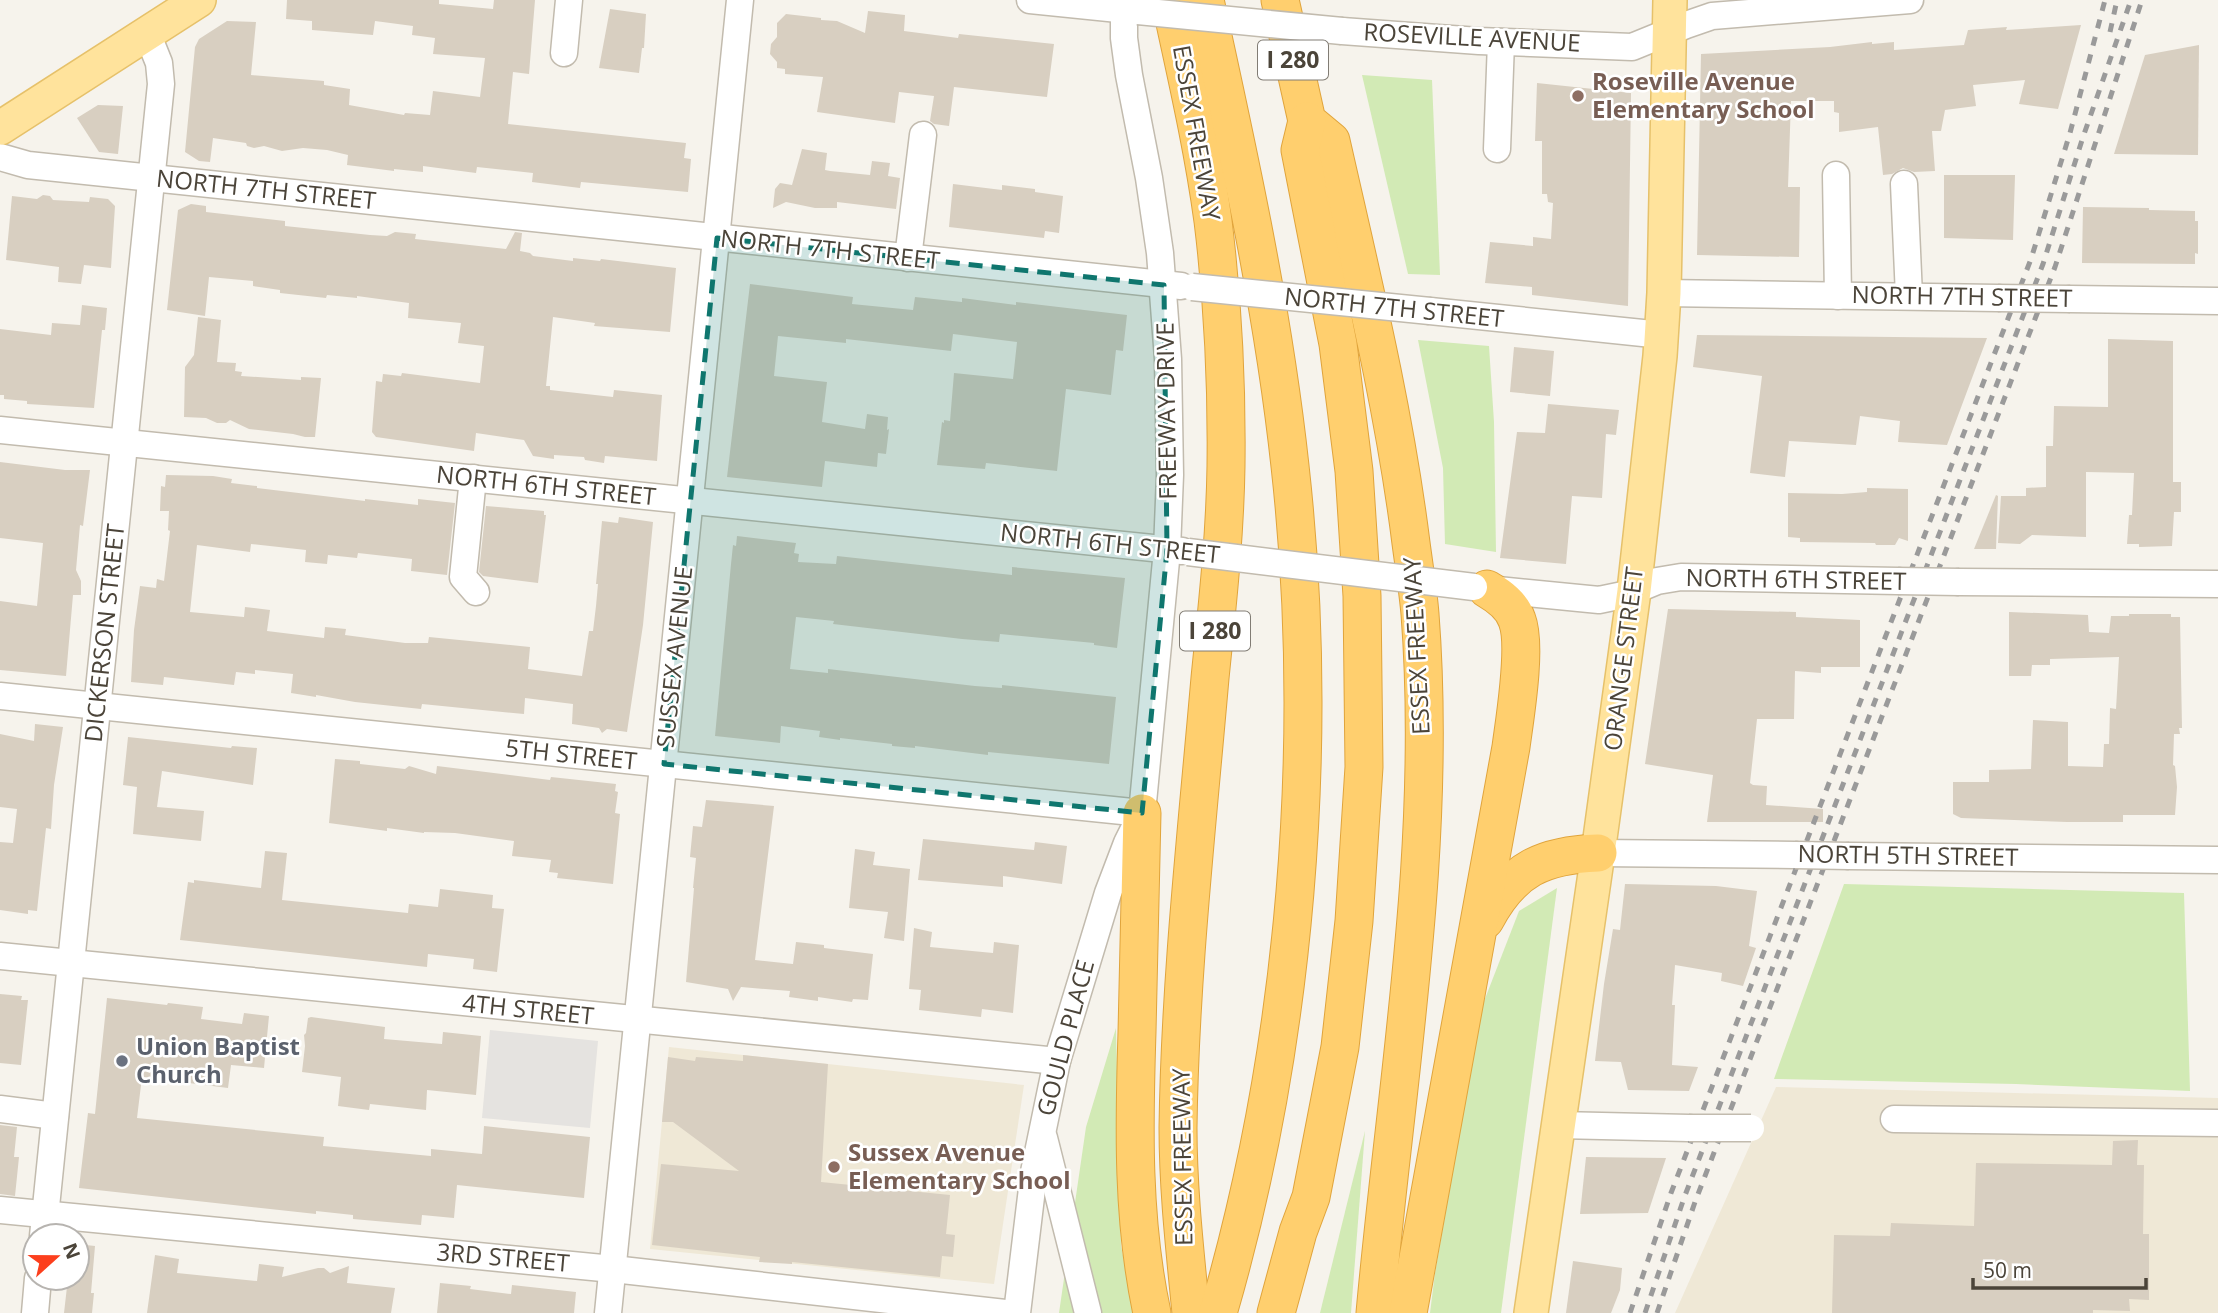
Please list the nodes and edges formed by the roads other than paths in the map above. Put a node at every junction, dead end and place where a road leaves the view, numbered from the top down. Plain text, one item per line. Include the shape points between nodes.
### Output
1 (199, 0) edge
2 (569, 0) edge
3 (740, 0) edge
4 (1030, 0) edge
5 (1205, 0) edge
6 (1280, 0) edge
7 (1910, 0) edge
8 (1144, 7) edge
9 (1670, 16) edge
10 (147, 33) junction
11 (1501, 42) junction
12 (564, 53) dead end
13 (1307, 121) junction
14 (0, 128) edge
15 (923, 135) dead end
16 (1497, 149) dead end
17 (0, 157) edge
18 (1836, 175) dead end
19 (152, 177) junction
20 (1904, 184) dead end
21 (717, 238) junction
22 (908, 258) junction
23 (1164, 285) junction
24 (1664, 293) junction
25 (1838, 296) junction
26 (1909, 296) junction
27 (2218, 301) edge
28 (1661, 335) junction
29 (0, 430) edge
30 (125, 443) junction
31 (473, 478) junction
32 (691, 500) junction
33 (1177, 551) junction
34 (2218, 584) edge
35 (1480, 588) junction
36 (1634, 591) junction
37 (476, 592) dead end
38 (0, 696) edge
39 (97, 706) junction
40 (664, 764) junction
41 (1142, 813) junction
42 (1598, 853) junction
43 (2218, 860) edge
44 (1475, 947) junction
45 (0, 956) edge
46 (71, 964) junction
47 (638, 1021) junction
48 (1057, 1061) junction
49 (0, 1109) edge
50 (55, 1116) junction
51 (1894, 1119) dead end
52 (2218, 1123) edge
53 (1558, 1125) junction
54 (1751, 1128) dead end
55 (1041, 1129) junction
56 (1311, 1197) junction
57 (0, 1210) edge
58 (35, 1222) edge
59 (44, 1222) edge
60 (91, 1229) edge
61 (613, 1269) junction
62 (37, 1292) edge
63 (35, 1313) edge
64 (608, 1313) edge
65 (1005, 1313) edge
66 (1017, 1313) edge
67 (1088, 1313) edge
68 (1152, 1313) edge
69 (1191, 1313) edge
70 (1218, 1313) edge
71 (1276, 1313) edge
72 (1299, 1313) edge
73 (1375, 1313) edge
74 (1408, 1313) edge
75 (1531, 1313) edge

1 - 10 main road
2 - 12 street
3 - 21 street, SUSSEX AVENUE
4 - 8 street, ROSEVILLE AVENUE
5 - 70 highway via 1274,339 1294,507 1302,655 1298,828 1283,994 1249,1189
6 - 13 highway, I 280
7 - 9 street, ROSEVILLE AVENUE
8 - 11 street, ROSEVILLE AVENUE, bridge via 1342,31
8 - 23 street, FREEWAY DRIVE via 1126,56
8 - 69 highway, ESSEX FREEWAY / I 280 via 1199,139 1224,341 1222,555 1181,1046 1179,1170
9 - 11 street, ROSEVILLE AVENUE via 1632,47
9 - 24 main road, ORANGE STREET
10 - 14 main road
10 - 19 street, DICKERSON STREET via 159,63 161,84
11 - 16 street
13 - 56 highway via 1300,150 1338,344 1354,471 1365,718 1350,962 1335,1075
13 - 73 highway, ESSEX FREEWAY via 1331,141 1385,384 1420,613 1420,879
15 - 22 street
17 - 19 street, NORTH 7TH STREET via 28,165
18 - 25 street
19 - 21 street, NORTH 7TH STREET
19 - 30 street, DICKERSON STREET
20 - 26 street
21 - 22 street, NORTH 7TH STREET
21 - 32 street, SUSSEX AVENUE
22 - 23 street, NORTH 7TH STREET
23 - 28 street, NORTH 7TH STREET, bridge
23 - 33 street, FREEWAY DRIVE
24 - 25 street, NORTH 7TH STREET
24 - 28 main road, ORANGE STREET
25 - 26 street, NORTH 7TH STREET
26 - 27 street, NORTH 7TH STREET, bridge
28 - 36 main road, ORANGE STREET
29 - 30 street, NORTH 6TH STREET
30 - 31 street, NORTH 6TH STREET
30 - 39 street, DICKERSON STREET
31 - 32 street, NORTH 6TH STREET
31 - 37 street via 463,577
32 - 33 street, NORTH 6TH STREET
32 - 40 street, SUSSEX AVENUE
33 - 35 street, NORTH 6TH STREET, bridge
33 - 41 street, FREEWAY DRIVE
34 - 36 street, NORTH 6TH STREET, bridge via 1681,577
35 - 36 street, NORTH 6TH STREET via 1587,600
35 - 44 highway via 1503,600 1518,622 1519,678
36 - 42 main road, ORANGE STREET
38 - 39 street, 5TH STREET
39 - 40 street, 5TH STREET
39 - 46 street, DICKERSON STREET
40 - 41 street, 5TH STREET
40 - 47 street, SUSSEX AVENUE
41 - 48 street, GOULD PLACE via 1108,893
41 - 68 highway via 1135,1166 1140,1244
42 - 43 street, NORTH 5TH STREET, bridge
42 - 44 highway via 1551,859 1520,874 1500,895
42 - 53 main road, ORANGE STREET
44 - 74 highway
45 - 46 street, 4TH STREET
46 - 47 street, 4TH STREET
46 - 50 street, DICKERSON STREET
47 - 48 street, 4TH STREET
47 - 61 street, SUSSEX AVENUE
48 - 55 street, GOULD PLACE
49 - 50 street
50 - 59 street, DICKERSON STREET
51 - 52 street
53 - 54 street, bridge
53 - 75 main road, ORANGE STREET
55 - 66 street, GOULD PLACE
55 - 67 street
56 - 71 highway
56 - 72 highway via 1316,1238
57 - 58 street, 3RD STREET
60 - 61 street, 3RD STREET
61 - 64 street, SUSSEX AVENUE
61 - 65 street, 3RD STREET
62 - 63 street

